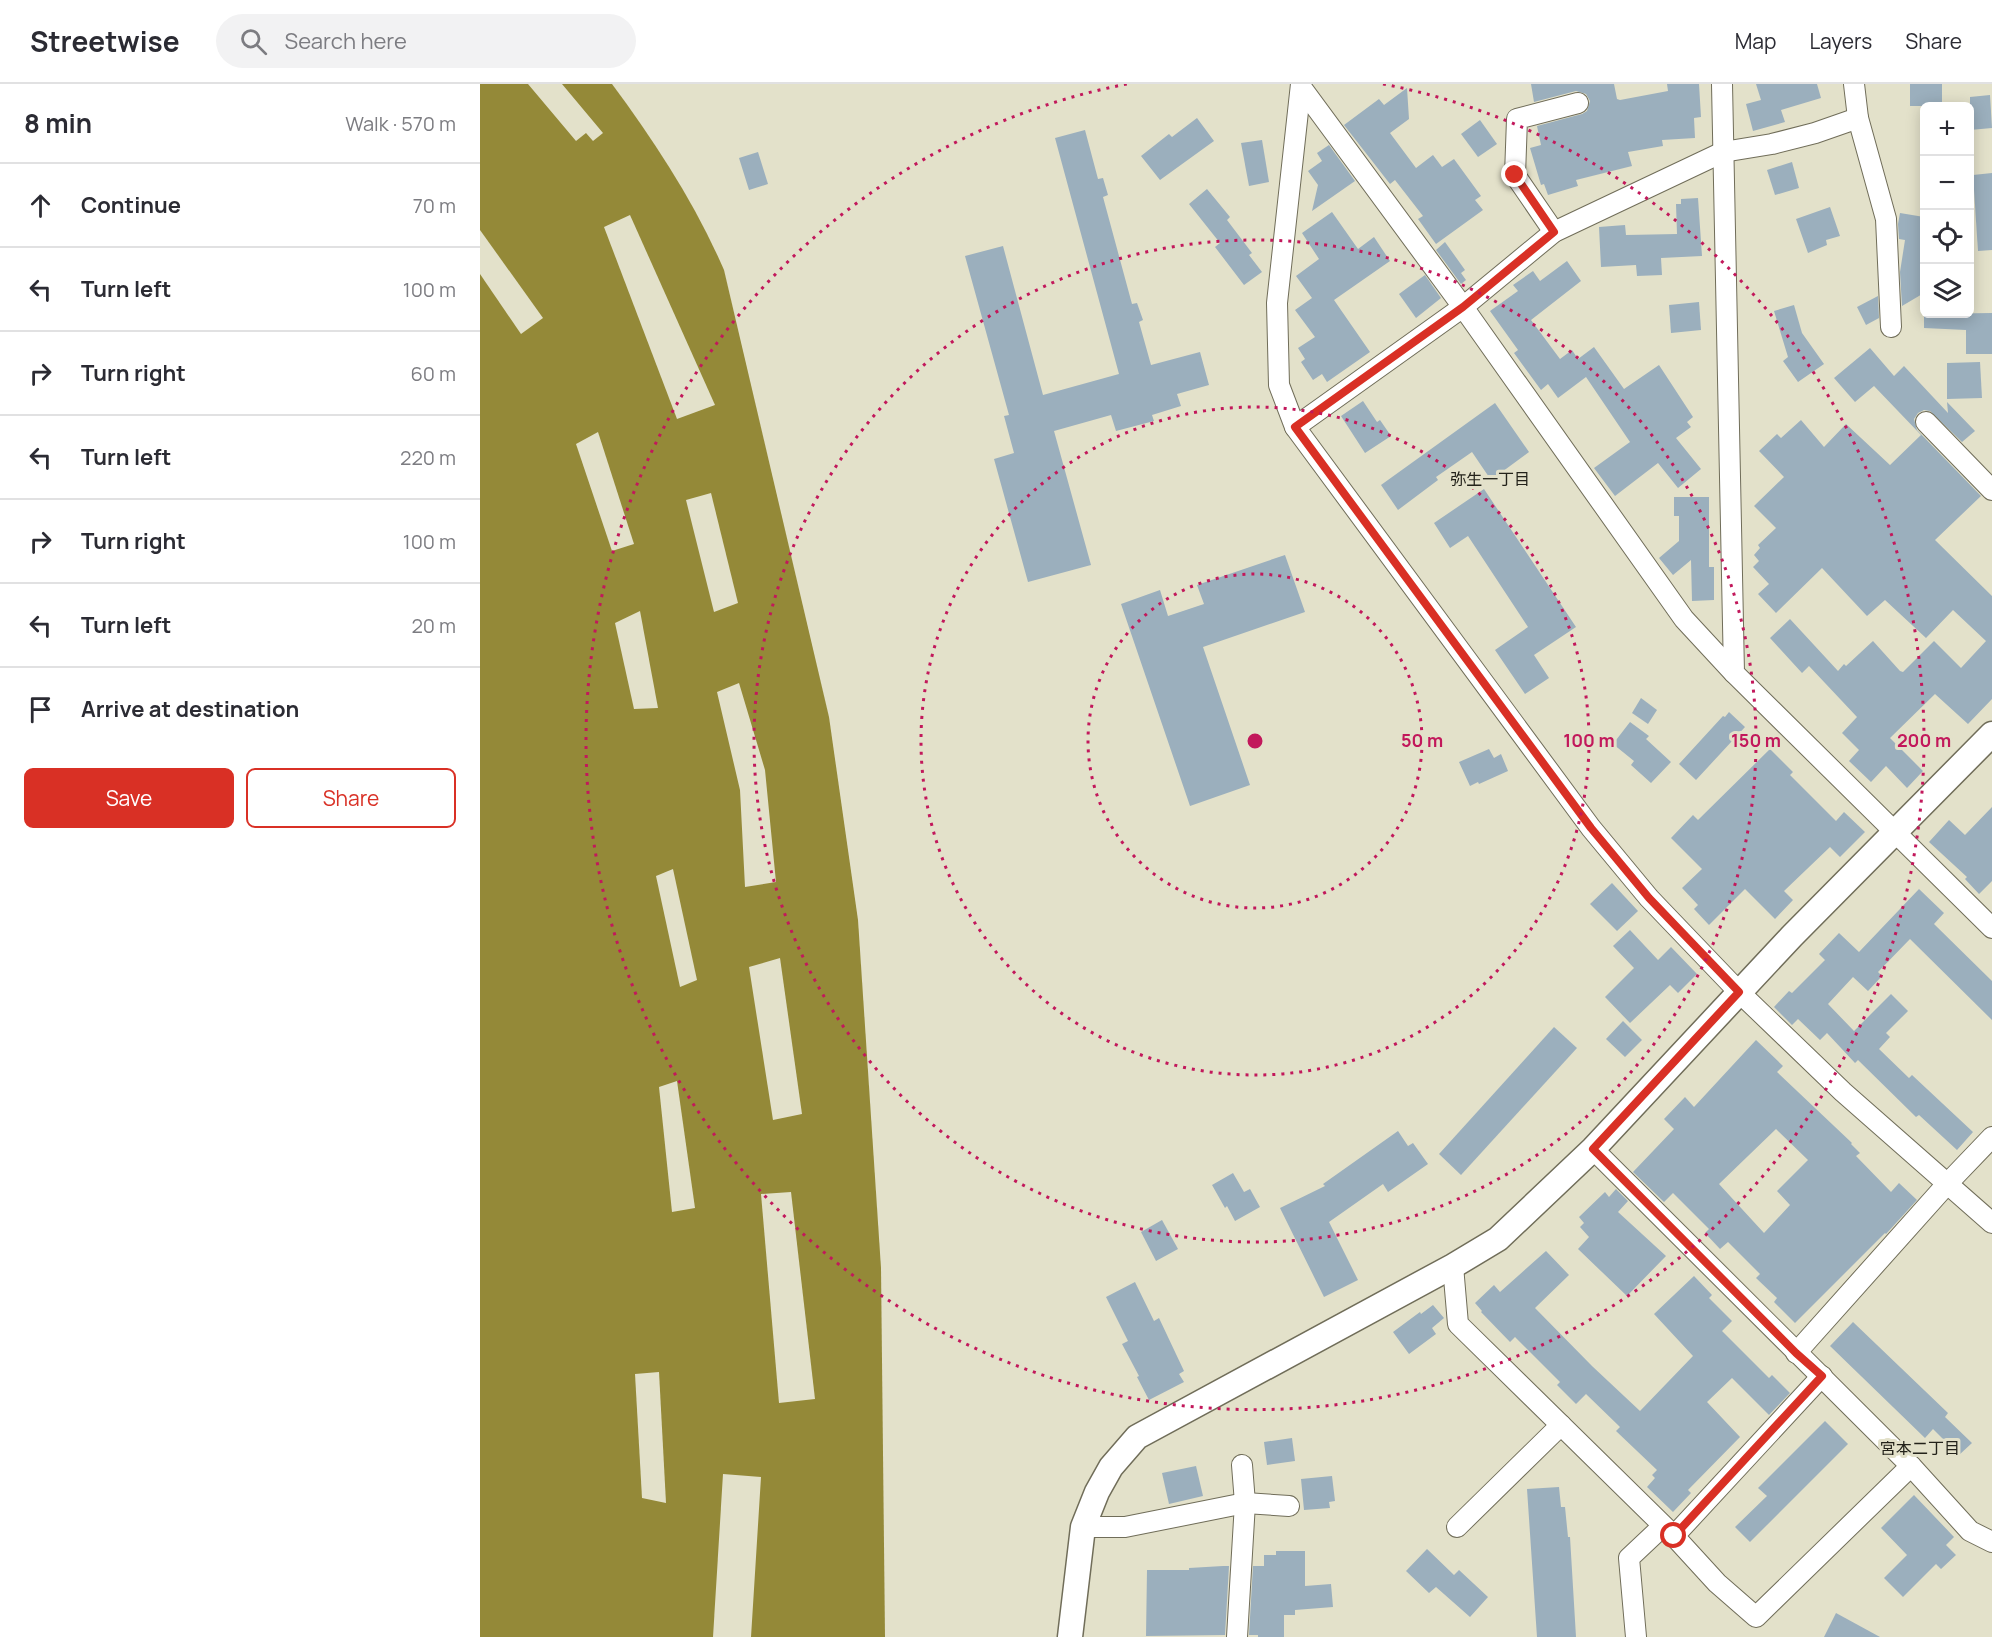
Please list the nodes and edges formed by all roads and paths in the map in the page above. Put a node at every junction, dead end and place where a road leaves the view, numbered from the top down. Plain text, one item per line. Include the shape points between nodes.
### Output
1 (1722, 84) edge
2 (1854, 84) edge
3 (1301, 85) edge
4 (1578, 103) dead end
5 (1858, 118) junction
6 (1724, 152) junction
7 (1554, 232) junction
8 (1463, 307) junction
9 (1891, 327) dead end
10 (1926, 422) dead end
11 (1295, 427) junction
12 (1992, 490) edge
13 (1734, 673) junction
14 (1992, 734) edge
15 (1896, 832) junction
16 (1992, 928) edge
17 (1739, 992) junction
18 (1992, 1137) edge
19 (1593, 1149) junction
20 (1947, 1184) junction
21 (1992, 1223) edge
22 (1453, 1266) junction
23 (1796, 1353) junction
24 (1822, 1376) junction
25 (1561, 1425) junction
26 (1242, 1464) dead end
27 (1911, 1466) junction
28 (1245, 1503) junction
29 (1289, 1506) dead end
30 (1083, 1527) junction
31 (1457, 1527) dead end
32 (1669, 1531) junction
33 (1992, 1542) edge
34 (1070, 1637) edge
35 (1237, 1637) edge
36 (1636, 1637) edge

1 - 6 street
2 - 5 street
3 - 8 street
3 - 11 street via 1278,303 1279,385
4 - 7 street via 1517,119 1515,175
5 - 6 street via 1815,134
5 - 9 street via 1886,219
6 - 7 street
6 - 13 street
7 - 8 street
8 - 11 street
8 - 13 street via 1684,619
10 - 12 street
11 - 17 street via 1591,828 1649,898
13 - 15 street
14 - 15 street
15 - 16 street
15 - 17 street
17 - 19 street
17 - 20 street
18 - 20 street
19 - 22 street via 1498,1239
19 - 23 street
20 - 21 street
20 - 23 street
22 - 25 street via 1458,1324
22 - 30 street via 1137,1437 1110,1467
23 - 24 street
24 - 27 street
24 - 32 street
25 - 31 street
25 - 32 street
26 - 28 street
27 - 32 street via 1756,1617
27 - 33 street via 1970,1531
28 - 29 street
28 - 30 street via 1125,1527
28 - 35 street
30 - 34 street
32 - 36 street via 1629,1558

